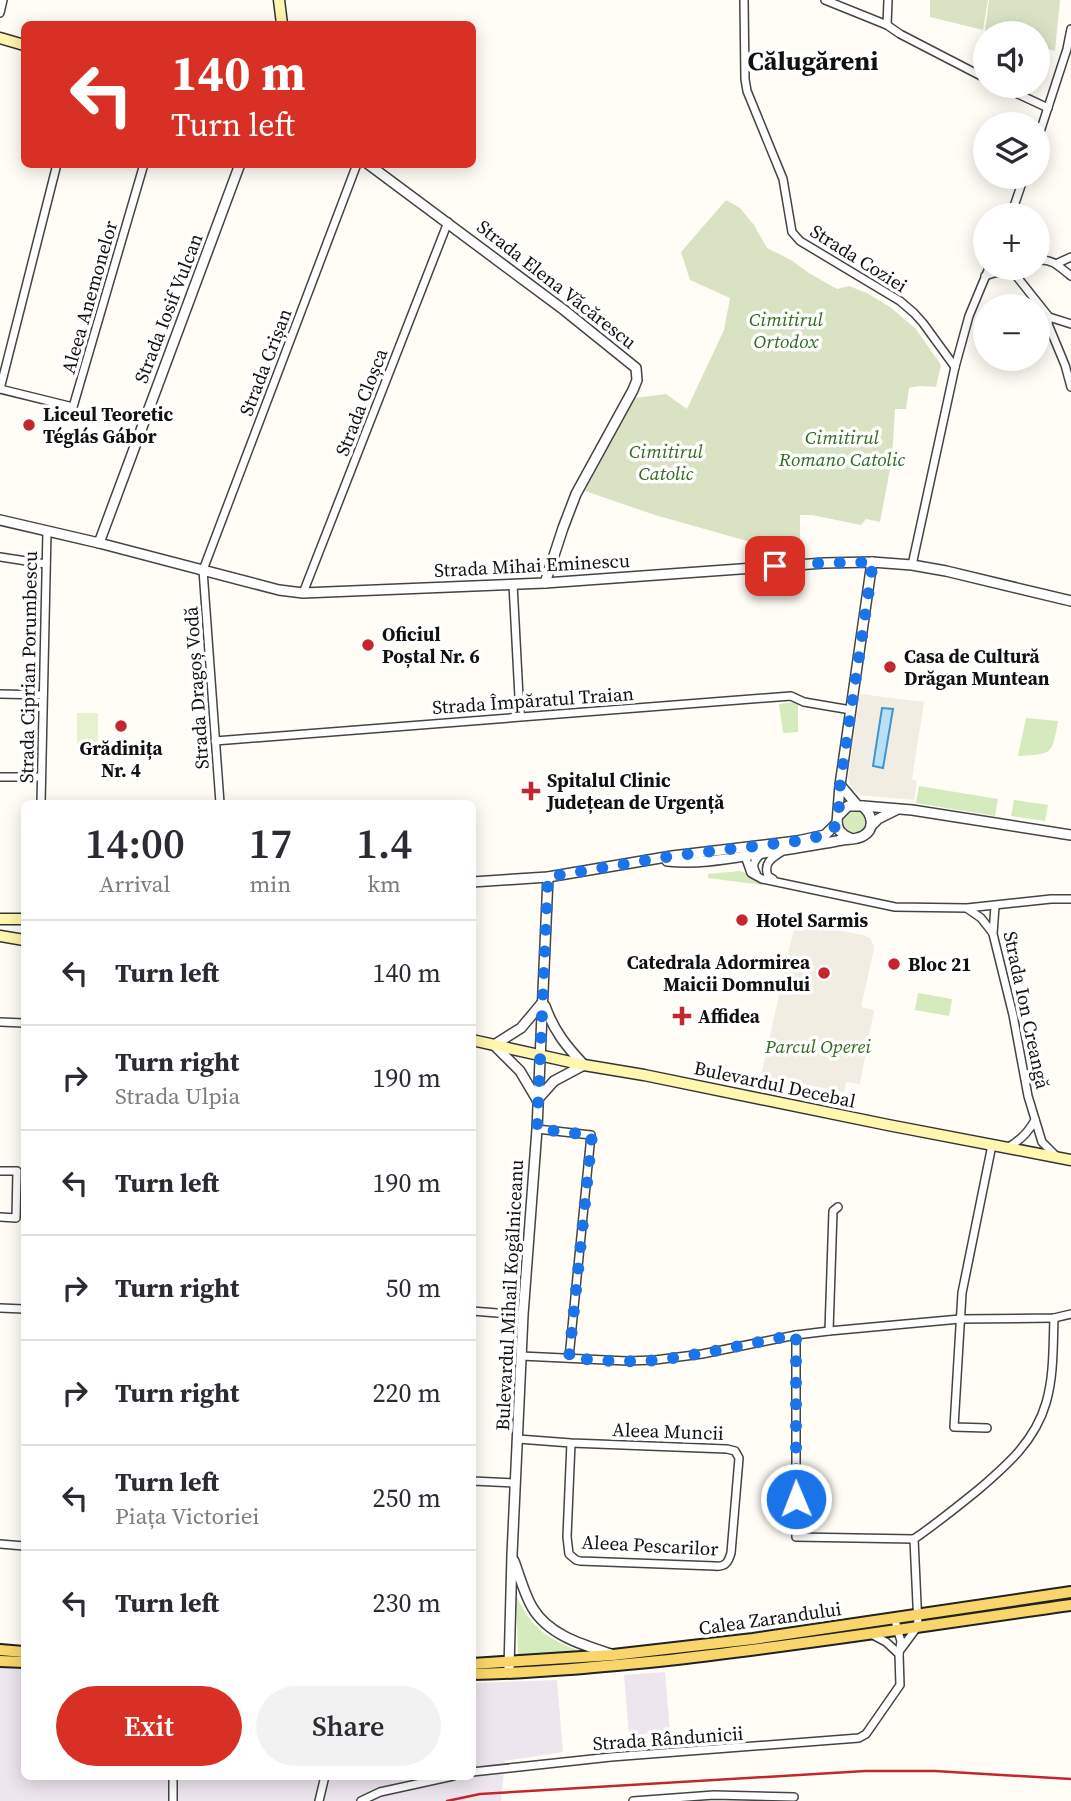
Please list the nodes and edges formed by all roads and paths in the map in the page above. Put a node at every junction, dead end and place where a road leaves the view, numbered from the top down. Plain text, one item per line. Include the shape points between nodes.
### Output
1 (3, 0) edge
2 (279, 0) edge
3 (744, 0) edge
4 (825, 0) edge
5 (849, 0) edge
6 (888, 0) edge
7 (849, 9) junction
8 (0, 13) edge
9 (282, 21) edge
10 (887, 25) junction
11 (1071, 29) edge
12 (0, 38) edge
13 (21, 43) edge
14 (973, 72) edge
15 (1027, 98) edge
16 (1048, 108) junction
17 (1047, 112) edge
18 (56, 168) edge
19 (143, 168) edge
20 (239, 168) edge
21 (355, 168) edge
22 (374, 168) edge
23 (448, 222) junction
24 (1071, 257) edge
25 (1050, 261) edge
26 (1056, 264) junction
27 (1071, 276) edge
28 (983, 280) edge
29 (1019, 280) edge
30 (1030, 294) edge
31 (1050, 317) edge
32 (1071, 324) edge
33 (1050, 329) edge
34 (954, 367) junction
35 (1071, 387) edge
36 (0, 389) edge
37 (0, 520) edge
38 (47, 531) junction
39 (99, 543) junction
40 (0, 557) edge
41 (873, 562) junction
42 (46, 564) junction
43 (912, 565) junction
44 (203, 570) junction
45 (545, 583) junction
46 (513, 584) junction
47 (303, 593) junction
48 (1071, 601) edge
49 (0, 694) edge
50 (43, 695) junction
51 (851, 710) junction
52 (520, 716) junction
53 (215, 741) junction
54 (0, 777) edge
55 (41, 778) junction
56 (840, 785) junction
57 (41, 800) edge
58 (220, 800) edge
59 (860, 805) junction
60 (899, 809) junction
61 (838, 819) junction
62 (871, 826) junction
63 (1071, 835) edge
64 (850, 838) junction
65 (767, 845) junction
66 (781, 852) junction
67 (761, 854) junction
68 (745, 856) junction
69 (650, 860) junction
70 (548, 877) junction
71 (762, 879) junction
72 (776, 881) junction
73 (476, 882) edge
74 (1071, 899) edge
75 (995, 906) junction
76 (967, 908) junction
77 (0, 919) edge
78 (21, 919) edge
79 (993, 934) junction
80 (0, 936) edge
81 (21, 940) edge
82 (543, 1001) junction
83 (0, 1021) edge
84 (21, 1023) edge
85 (476, 1041) edge
86 (494, 1045) junction
87 (539, 1055) junction
88 (584, 1065) junction
89 (537, 1100) junction
90 (1036, 1120) junction
91 (537, 1129) junction
92 (992, 1145) junction
93 (1007, 1148) junction
94 (1057, 1157) junction
95 (1071, 1160) edge
96 (0, 1171) edge
97 (838, 1207) dead end
98 (0, 1217) edge
99 (0, 1308) edge
100 (21, 1309) edge
101 (476, 1311) edge
102 (1071, 1314) edge
103 (523, 1315) junction
104 (1054, 1318) junction
105 (960, 1319) junction
106 (829, 1331) junction
107 (796, 1335) junction
108 (521, 1356) junction
109 (569, 1358) junction
110 (986, 1428) dead end
111 (517, 1439) junction
112 (571, 1443) junction
113 (476, 1481) edge
114 (516, 1483) junction
115 (914, 1539) junction
116 (0, 1544) edge
117 (21, 1546) edge
118 (512, 1555) junction
119 (729, 1561) joint
120 (1071, 1592) edge
121 (1071, 1605) edge
122 (918, 1620) junction
123 (896, 1624) junction
124 (870, 1633) junction
125 (0, 1650) edge
126 (21, 1651) edge
127 (899, 1654) junction
128 (613, 1655) junction
129 (0, 1661) edge
130 (21, 1662) edge
131 (476, 1664) edge
132 (509, 1668) junction
133 (476, 1673) edge
134 (476, 1772) edge
135 (173, 1780) edge
136 (324, 1780) edge
137 (435, 1780) edge
138 (794, 1797) dead end
139 (769, 1799) edge
140 (173, 1801) edge
141 (319, 1801) edge
142 (361, 1801) edge
143 (633, 1801) edge

1 - 8 street
2 - 9 main road
3 - 34 street, Strada Coziei via 747,91 783,179 792,232 914,313
4 - 7 street
5 - 7 street
6 - 10 street
7 - 10 street
10 - 14 street
11 - 16 street
12 - 13 main road
15 - 16 street
16 - 17 street
18 - 36 street
19 - 36 street, Aleea Anemonelor via 73,407
20 - 39 street, Strada Iosif Vulcan
21 - 44 street, Strada Crișan
22 - 23 street, Strada Elena Văcărescu
23 - 45 street, Strada Elena Văcărescu via 636,368 633,390 572,504
23 - 47 street, Strada Cloșca
24 - 26 street
25 - 26 street
26 - 27 street
28 - 34 street
29 - 30 street
31 - 32 street
33 - 35 street
34 - 43 street
37 - 38 street, Strada Mihai Eminescu
38 - 39 street, Strada Mihai Eminescu
38 - 42 street, Strada Ciprian Porumbescu
39 - 44 street, Strada Mihai Eminescu
40 - 42 street
41 - 43 street, Strada Mihai Eminescu
41 - 45 street, Strada Mihai Eminescu
41 - 51 street
42 - 50 street, Strada Ciprian Porumbescu
43 - 48 street, Strada Mihai Eminescu
44 - 47 street, Strada Mihai Eminescu
44 - 53 street, Strada Dragoș Vodă
45 - 46 street, Strada Mihai Eminescu
46 - 47 street, Strada Mihai Eminescu
46 - 52 street
49 - 50 street
50 - 55 street, Strada Ciprian Porumbescu
51 - 52 street, Strada Împăratul Traian via 804,702 791,695
51 - 56 street
52 - 53 street, Strada Împăratul Traian
53 - 58 street, Strada Dragoș Vodă
54 - 55 street
55 - 57 street, Strada Ciprian Porumbescu
56 - 59 street
56 - 61 street
59 - 60 street
59 - 61 street via 844,808
59 - 62 street via 870,814
60 - 62 street
60 - 63 street
61 - 64 street via 839,830
61 - 65 street via 825,835
62 - 64 street via 861,838
64 - 66 street
65 - 67 street
65 - 69 street
66 - 67 street
66 - 72 street via 766,867 768,876
67 - 68 street
67 - 71 street via 753,867
68 - 69 street via 697,863
68 - 71 street via 751,873
69 - 70 street
70 - 73 street
70 - 82 street, Bulevardul Mihail Kogălniceanu
71 - 72 street
72 - 76 street via 895,907
74 - 75 street
75 - 76 street
75 - 79 street, Strada Ion Creangă
76 - 79 street
77 - 78 main road
79 - 90 street, Strada Ion Creangă
80 - 81 main road
82 - 86 street via 521,1028
82 - 87 street, Bulevardul Mihail Kogălniceanu
82 - 88 street via 551,1025
83 - 84 street
85 - 86 main road, Bulevardul Decebal
86 - 87 main road, Bulevardul Decebal
86 - 89 street via 520,1071
87 - 88 main road, Bulevardul Decebal
87 - 89 street, Bulevardul Mihail Kogălniceanu
88 - 89 street via 555,1081
88 - 92 main road, Bulevardul Decebal
89 - 91 street, Bulevardul Mihail Kogălniceanu
90 - 93 street via 1029,1132
90 - 94 street, Strada Ion Creangă via 1042,1142
91 - 103 street, Bulevardul Mihail Kogălniceanu
91 - 109 street via 592,1135
92 - 93 main road, Bulevardul Decebal
92 - 105 street
93 - 94 main road, Bulevardul Decebal
94 - 95 main road, Bulevardul Decebal
96 - 98 street via 17,1171 16,1218
97 - 106 street via 834,1212
99 - 100 street
101 - 103 street
102 - 104 street
103 - 108 street, Bulevardul Mihail Kogălniceanu
104 - 105 street
104 - 115 street via 1050,1385 1031,1436 1000,1471
105 - 106 street
105 - 110 street via 954,1427
106 - 107 street
107 - 109 street via 655,1360
107 - 115 street via 796,1537
108 - 109 street
108 - 111 street, Bulevardul Mihail Kogălniceanu
111 - 112 street, Aleea Muncii
111 - 114 street, Bulevardul Mihail Kogălniceanu
112 - 119 street, Aleea Pescarilor via 567,1537 569,1554 576,1560 715,1566
112 - 119 street, Aleea Muncii via 735,1451 739,1458
113 - 114 street
114 - 118 street, Bulevardul Mihail Kogălniceanu
115 - 122 street
116 - 117 street
118 - 128 street via 529,1601 543,1621 572,1640
118 - 132 street, Bulevardul Mihail Kogălniceanu
120 - 122 main road, Calea Zarandului
121 - 122 main road, Calea Zarandului
122 - 123 main road, Calea Zarandului
122 - 127 street
123 - 124 main road, Calea Zarandului
123 - 127 street via 894,1642
123 - 128 main road, Calea Zarandului
124 - 127 street
124 - 132 main road, Calea Zarandului via 607,1666
125 - 126 main road
127 - 134 street, Strada Rândunicii via 900,1685 866,1734 856,1739
128 - 132 main road, Calea Zarandului
129 - 130 main road
131 - 132 main road, Calea Zarandului
132 - 133 main road, Calea Zarandului
135 - 140 street
136 - 141 street
137 - 142 street
138 - 139 street
139 - 143 street via 714,1795

